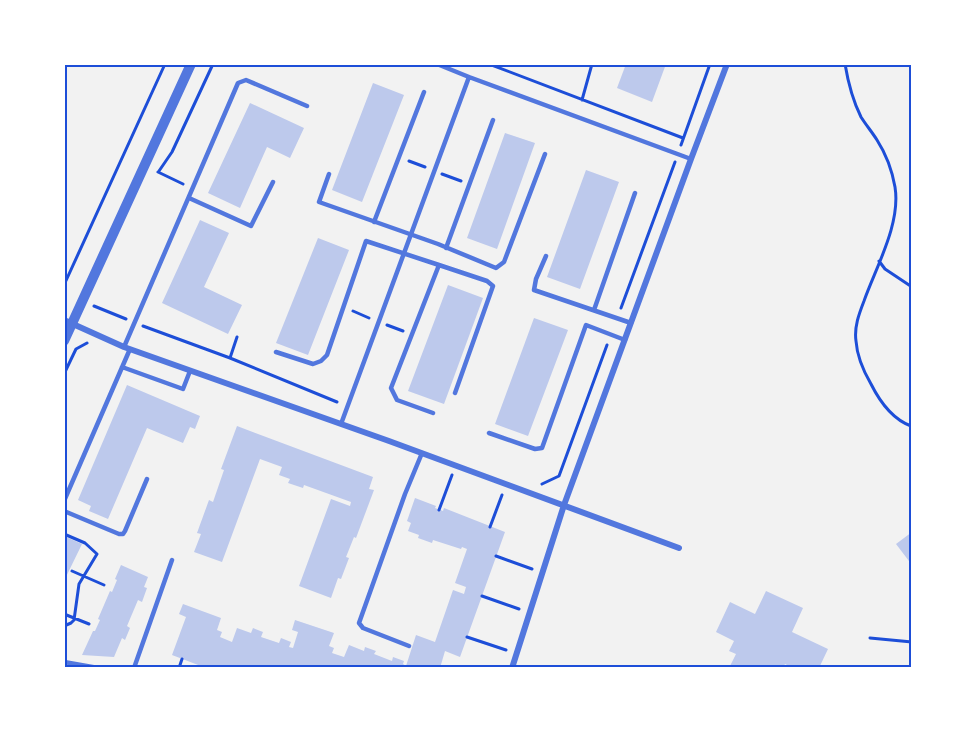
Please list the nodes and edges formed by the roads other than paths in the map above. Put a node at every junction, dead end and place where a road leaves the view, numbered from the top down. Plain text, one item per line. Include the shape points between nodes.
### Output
1 (191, 64) edge
2 (437, 64) edge
3 (727, 64) edge
4 (469, 77) junction
5 (424, 92) dead end
6 (307, 106) dead end
7 (493, 120) dead end
8 (544, 154) dead end
9 (691, 159) junction
10 (329, 174) dead end
11 (273, 182) dead end
12 (635, 193) dead end
13 (189, 198) junction
14 (374, 222) junction
15 (410, 235) junction
16 (446, 248) junction
17 (404, 253) junction
18 (546, 256) dead end
19 (439, 266) junction
20 (594, 310) junction
21 (69, 322) edge
22 (631, 323) junction
23 (625, 340) junction
24 (64, 341) edge
25 (127, 348) junction
26 (276, 352) dead end
27 (122, 367) junction
28 (190, 371) junction
29 (455, 393) dead end
30 (433, 413) dead end
31 (341, 424) junction
32 (489, 434) dead end
33 (422, 453) junction
34 (147, 479) dead end
35 (64, 501) edge
36 (564, 505) junction
37 (64, 511) edge
38 (680, 549) dead end
39 (172, 560) dead end
40 (409, 646) dead end
41 (64, 662) edge
42 (98, 668) edge
43 (135, 668) edge
44 (512, 668) edge

1 - 21 street
2 - 4 lane
3 - 9 street
4 - 9 lane
4 - 15 lane
5 - 14 lane
6 - 13 lane via 246,80 238,83
7 - 16 lane
8 - 16 lane via 504,262 496,268
9 - 22 street
10 - 14 lane via 319,202
11 - 13 lane via 251,226
12 - 20 lane
13 - 25 lane via 134,323
14 - 15 lane
15 - 16 lane
15 - 17 lane
17 - 19 lane
17 - 26 lane via 366,241 327,355 321,361 313,364
17 - 31 lane
18 - 20 lane via 534,290
19 - 29 lane via 493,286
19 - 30 lane via 391,388 397,400
20 - 22 lane
21 - 24 street
21 - 25 street
22 - 23 street
23 - 32 lane via 586,325 542,448
23 - 36 street
25 - 27 lane
25 - 28 street
27 - 28 lane via 183,390
27 - 35 lane
28 - 31 street
31 - 33 street
33 - 36 street
33 - 40 lane via 360,620 363,628
34 - 37 lane via 123,534
36 - 38 street
36 - 44 street
39 - 43 lane
41 - 42 lane

